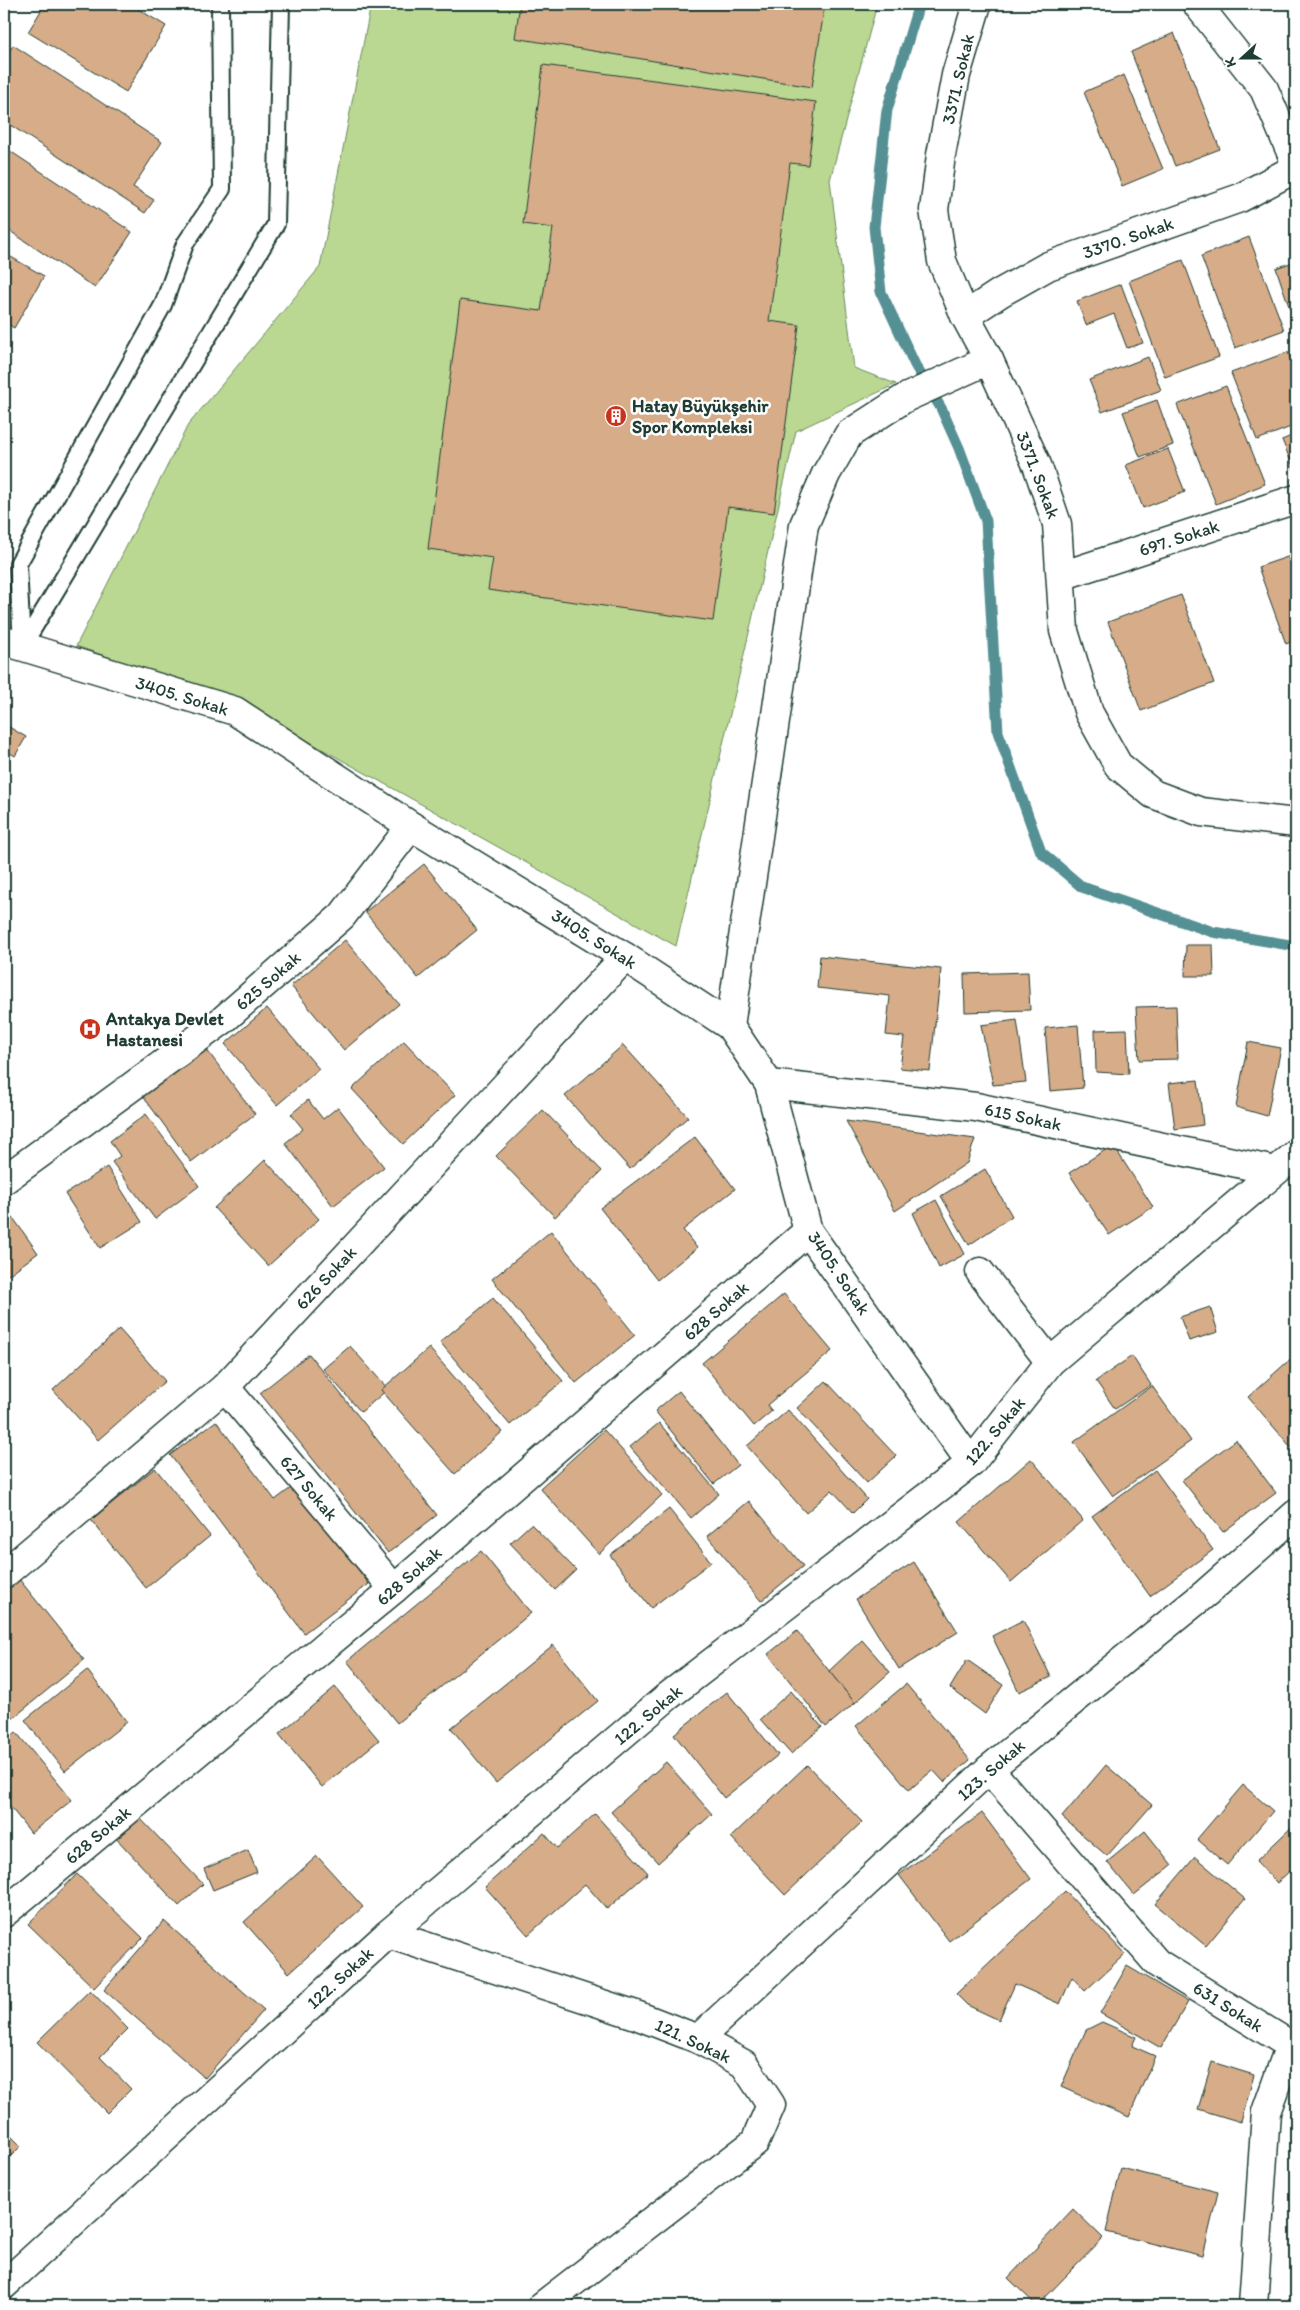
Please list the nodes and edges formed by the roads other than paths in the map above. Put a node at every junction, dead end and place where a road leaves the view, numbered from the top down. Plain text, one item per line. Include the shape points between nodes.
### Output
1 (220, 4) edge
2 (281, 4) edge
3 (977, 4) edge
4 (1197, 4) edge
5 (1296, 164) edge
6 (1296, 168) edge
7 (965, 316) junction
8 (988, 360) junction
9 (1296, 499) edge
10 (1061, 576) junction
11 (13, 644) edge
12 (1296, 823) edge
13 (412, 826) junction
14 (625, 957) junction
15 (730, 1026) junction
16 (769, 1084) junction
17 (1296, 1154) edge
18 (1275, 1171) junction
19 (4, 1180) edge
20 (808, 1231) junction
21 (980, 1272) dead end
22 (1050, 1362) junction
23 (224, 1387) junction
24 (971, 1463) junction
25 (1296, 1514) edge
26 (4, 1574) edge
27 (394, 1590) junction
28 (989, 1769) junction
29 (4, 1913) edge
30 (388, 1934) junction
31 (698, 2039) junction
32 (4, 2285) edge
33 (542, 2306) edge
34 (1253, 2306) edge

1 - 11 lane via 222,189 184,244 163,305 18,564
2 - 11 lane via 276,224
3 - 7 street, 3371. Sokak via 956,74 934,210 942,261
4 - 5 street via 1264,89
6 - 7 street, 3370. Sokak via 1240,198 1048,266
7 - 8 street, 3371. Sokak
8 - 10 street, 3371. Sokak via 1049,498 1057,524
8 - 15 street via 905,398 849,434 826,474 804,526
9 - 10 street, 697. Sokak
10 - 12 street, 3371. Sokak via 1064,631 1089,713 1118,765 1153,794 1201,812
11 - 13 street, 3405. Sokak via 235,712
13 - 14 street, 3405. Sokak
13 - 19 street, 625 Sokak via 342,916 223,1020
14 - 15 street, 3405. Sokak
14 - 23 street, 626 Sokak
15 - 16 street, 3405. Sokak
16 - 18 street, 615 Sokak via 976,1107
16 - 20 street, 3405. Sokak
17 - 18 street, 122. Sokak
18 - 22 street, 122. Sokak
20 - 24 street, 3405. Sokak
20 - 27 street, 628 Sokak
21 - 22 street
22 - 24 street, 122. Sokak
23 - 26 street, 626 Sokak
23 - 27 street, 627 Sokak
24 - 30 street, 122. Sokak via 667,1697
25 - 28 street, 123. Sokak via 1206,1593
27 - 29 street, 628 Sokak
28 - 31 street, 123. Sokak
28 - 34 street, 631 Sokak via 1157,1963 1290,2045 1266,2112
30 - 31 street, 121. Sokak via 636,2015
30 - 32 street, 122. Sokak
31 - 33 street, 121. Sokak via 744,2064 771,2105 755,2142

